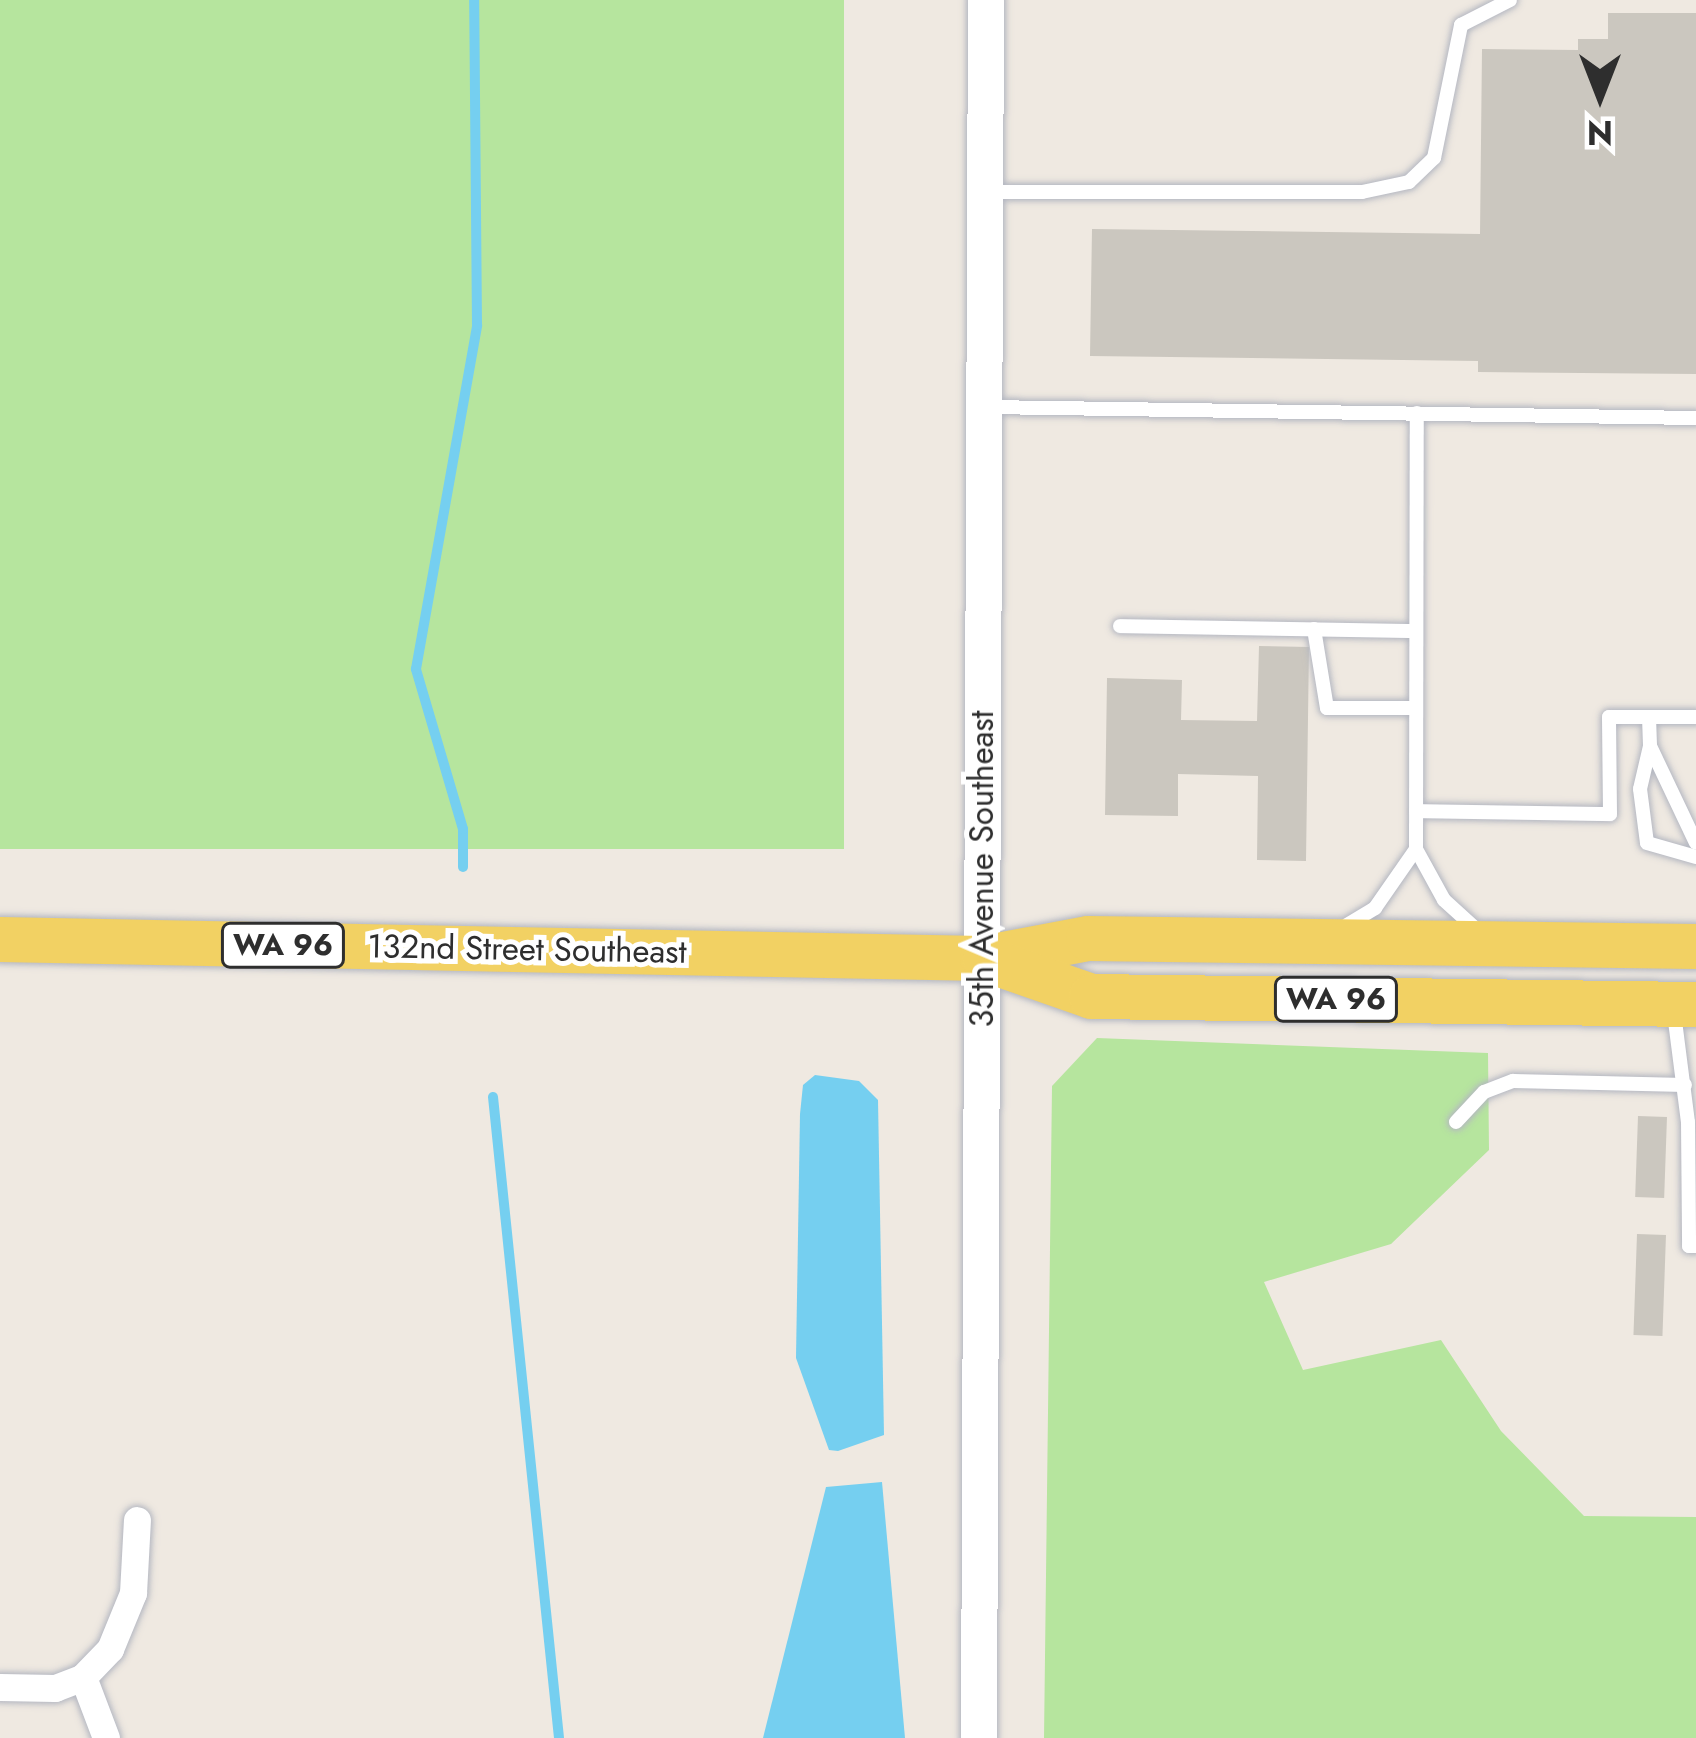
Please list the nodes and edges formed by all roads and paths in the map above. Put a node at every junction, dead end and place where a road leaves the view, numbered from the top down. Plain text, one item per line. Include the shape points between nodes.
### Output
1 (986, 0) edge
2 (1510, 0) edge
3 (985, 192) junction
4 (984, 406) junction
5 (1417, 413) junction
6 (1696, 418) edge
7 (1120, 626) dead end
8 (1314, 629) junction
9 (1416, 631) junction
10 (1416, 708) junction
11 (1649, 717) junction
12 (1696, 717) edge
13 (1650, 746) junction
14 (1416, 811) junction
15 (1696, 843) edge
16 (1415, 848) junction
17 (1696, 857) edge
18 (0, 939) edge
19 (1309, 944) junction
20 (1545, 946) junction
21 (1696, 946) edge
22 (982, 958) junction
23 (1685, 1004) edge
24 (1685, 1085) junction
25 (1456, 1122) dead end
26 (1696, 1246) edge
27 (137, 1520) dead end
28 (83, 1677) junction
29 (0, 1687) edge
30 (106, 1738) edge
31 (979, 1738) edge

1 - 3 street, 35th Avenue Southeast
2 - 3 lane via 1461,26 1434,158 1409,182 1362,192
3 - 4 street, 35th Avenue Southeast
4 - 5 lane
4 - 22 street, 35th Avenue Southeast
5 - 6 lane
5 - 9 lane
7 - 8 lane
8 - 9 lane
8 - 10 lane via 1327,708
9 - 10 lane
10 - 14 lane
11 - 12 lane
11 - 13 lane
11 - 14 lane via 1609,718 1610,814
13 - 15 lane
13 - 17 lane via 1640,789 1647,843
14 - 16 lane
16 - 19 lane via 1375,908
16 - 20 lane via 1444,900 1471,927
18 - 22 main road, 132nd Street Southeast / WA 96
19 - 20 main road, 132nd Street Southeast / WA 96
19 - 22 main road, 132nd Street Southeast / WA 96 via 1088,938
20 - 21 main road, 132nd Street Southeast / WA 96
22 - 23 main road, 132nd Street Southeast / WA 96 via 1091,996
22 - 31 street, 35th Avenue Southeast
23 - 24 lane
24 - 25 lane via 1513,1081 1484,1092
24 - 26 lane via 1689,1246
27 - 28 street via 124,1622
28 - 29 street via 55,1688
28 - 30 street

